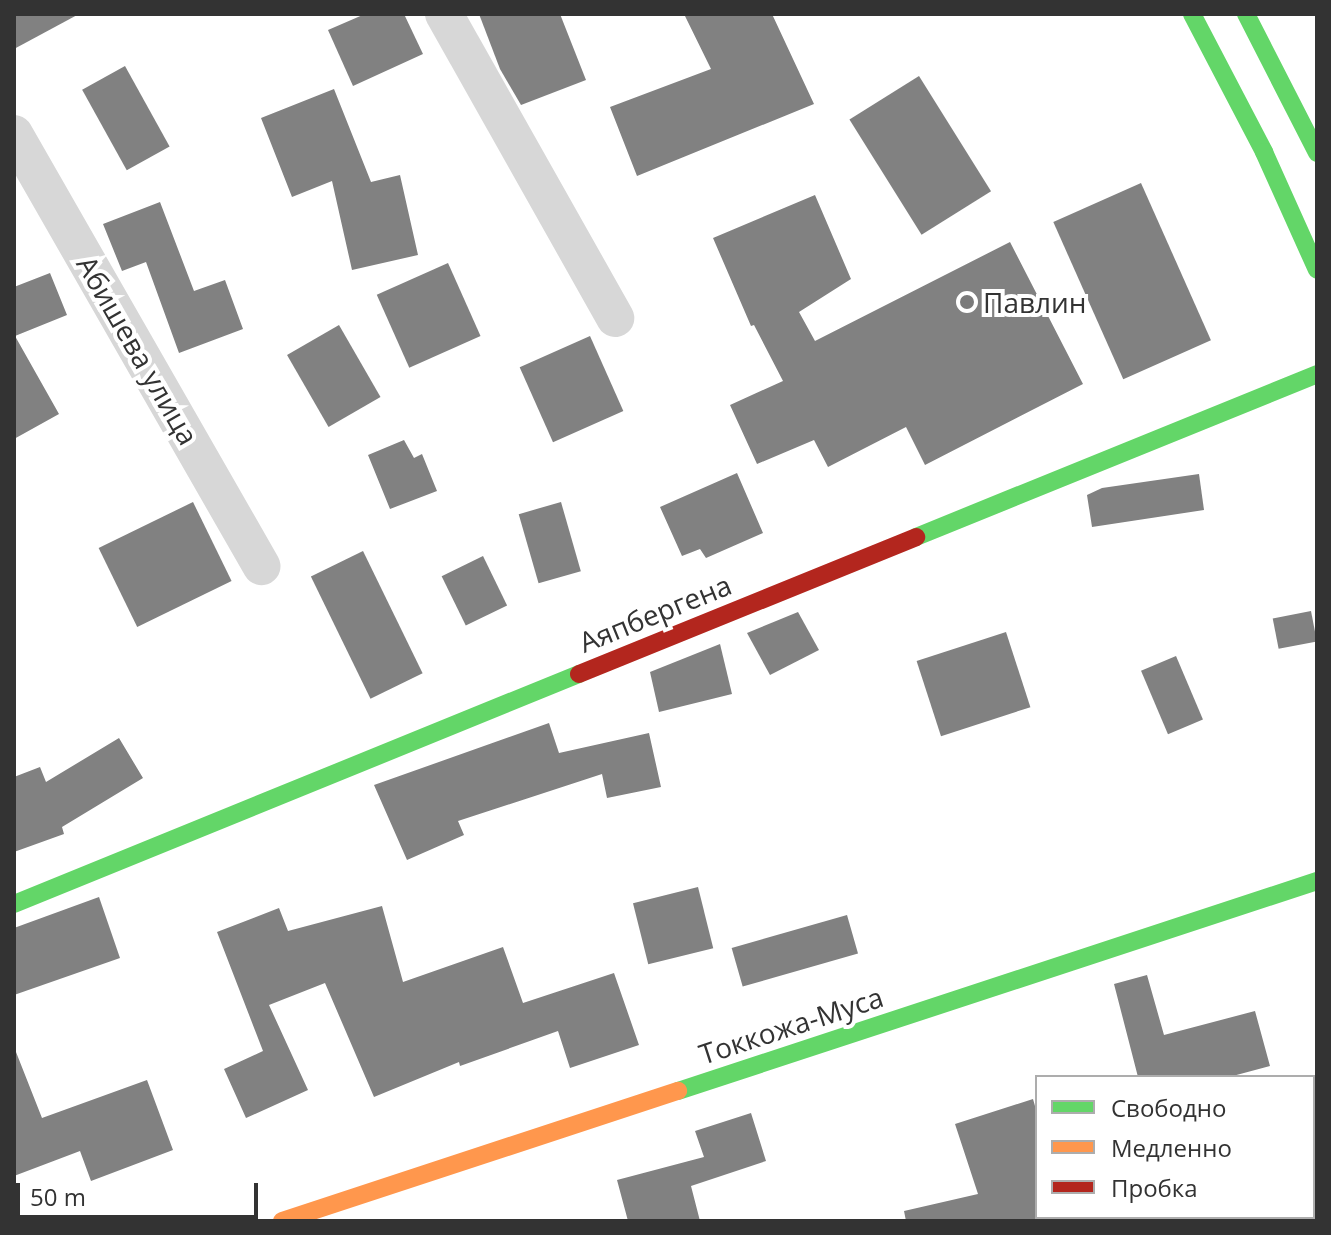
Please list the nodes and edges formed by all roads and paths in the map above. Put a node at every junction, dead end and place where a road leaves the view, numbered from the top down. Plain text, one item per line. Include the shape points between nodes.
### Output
1 (444, 14) edge
2 (1192, 14) edge
3 (1246, 14) edge
4 (14, 134) edge
5 (1314, 138) edge
6 (1317, 270) edge
7 (615, 318) dead end
8 (1317, 374) edge
9 (261, 566) dead end
10 (1317, 881) edge
11 (14, 904) edge
12 (282, 1221) edge

1 - 7 street
2 - 6 street via 1264,152
3 - 5 street
4 - 9 street, Абишева улица
8 - 11 street, Аяпбергена
10 - 12 street, Токкожа-Муса

